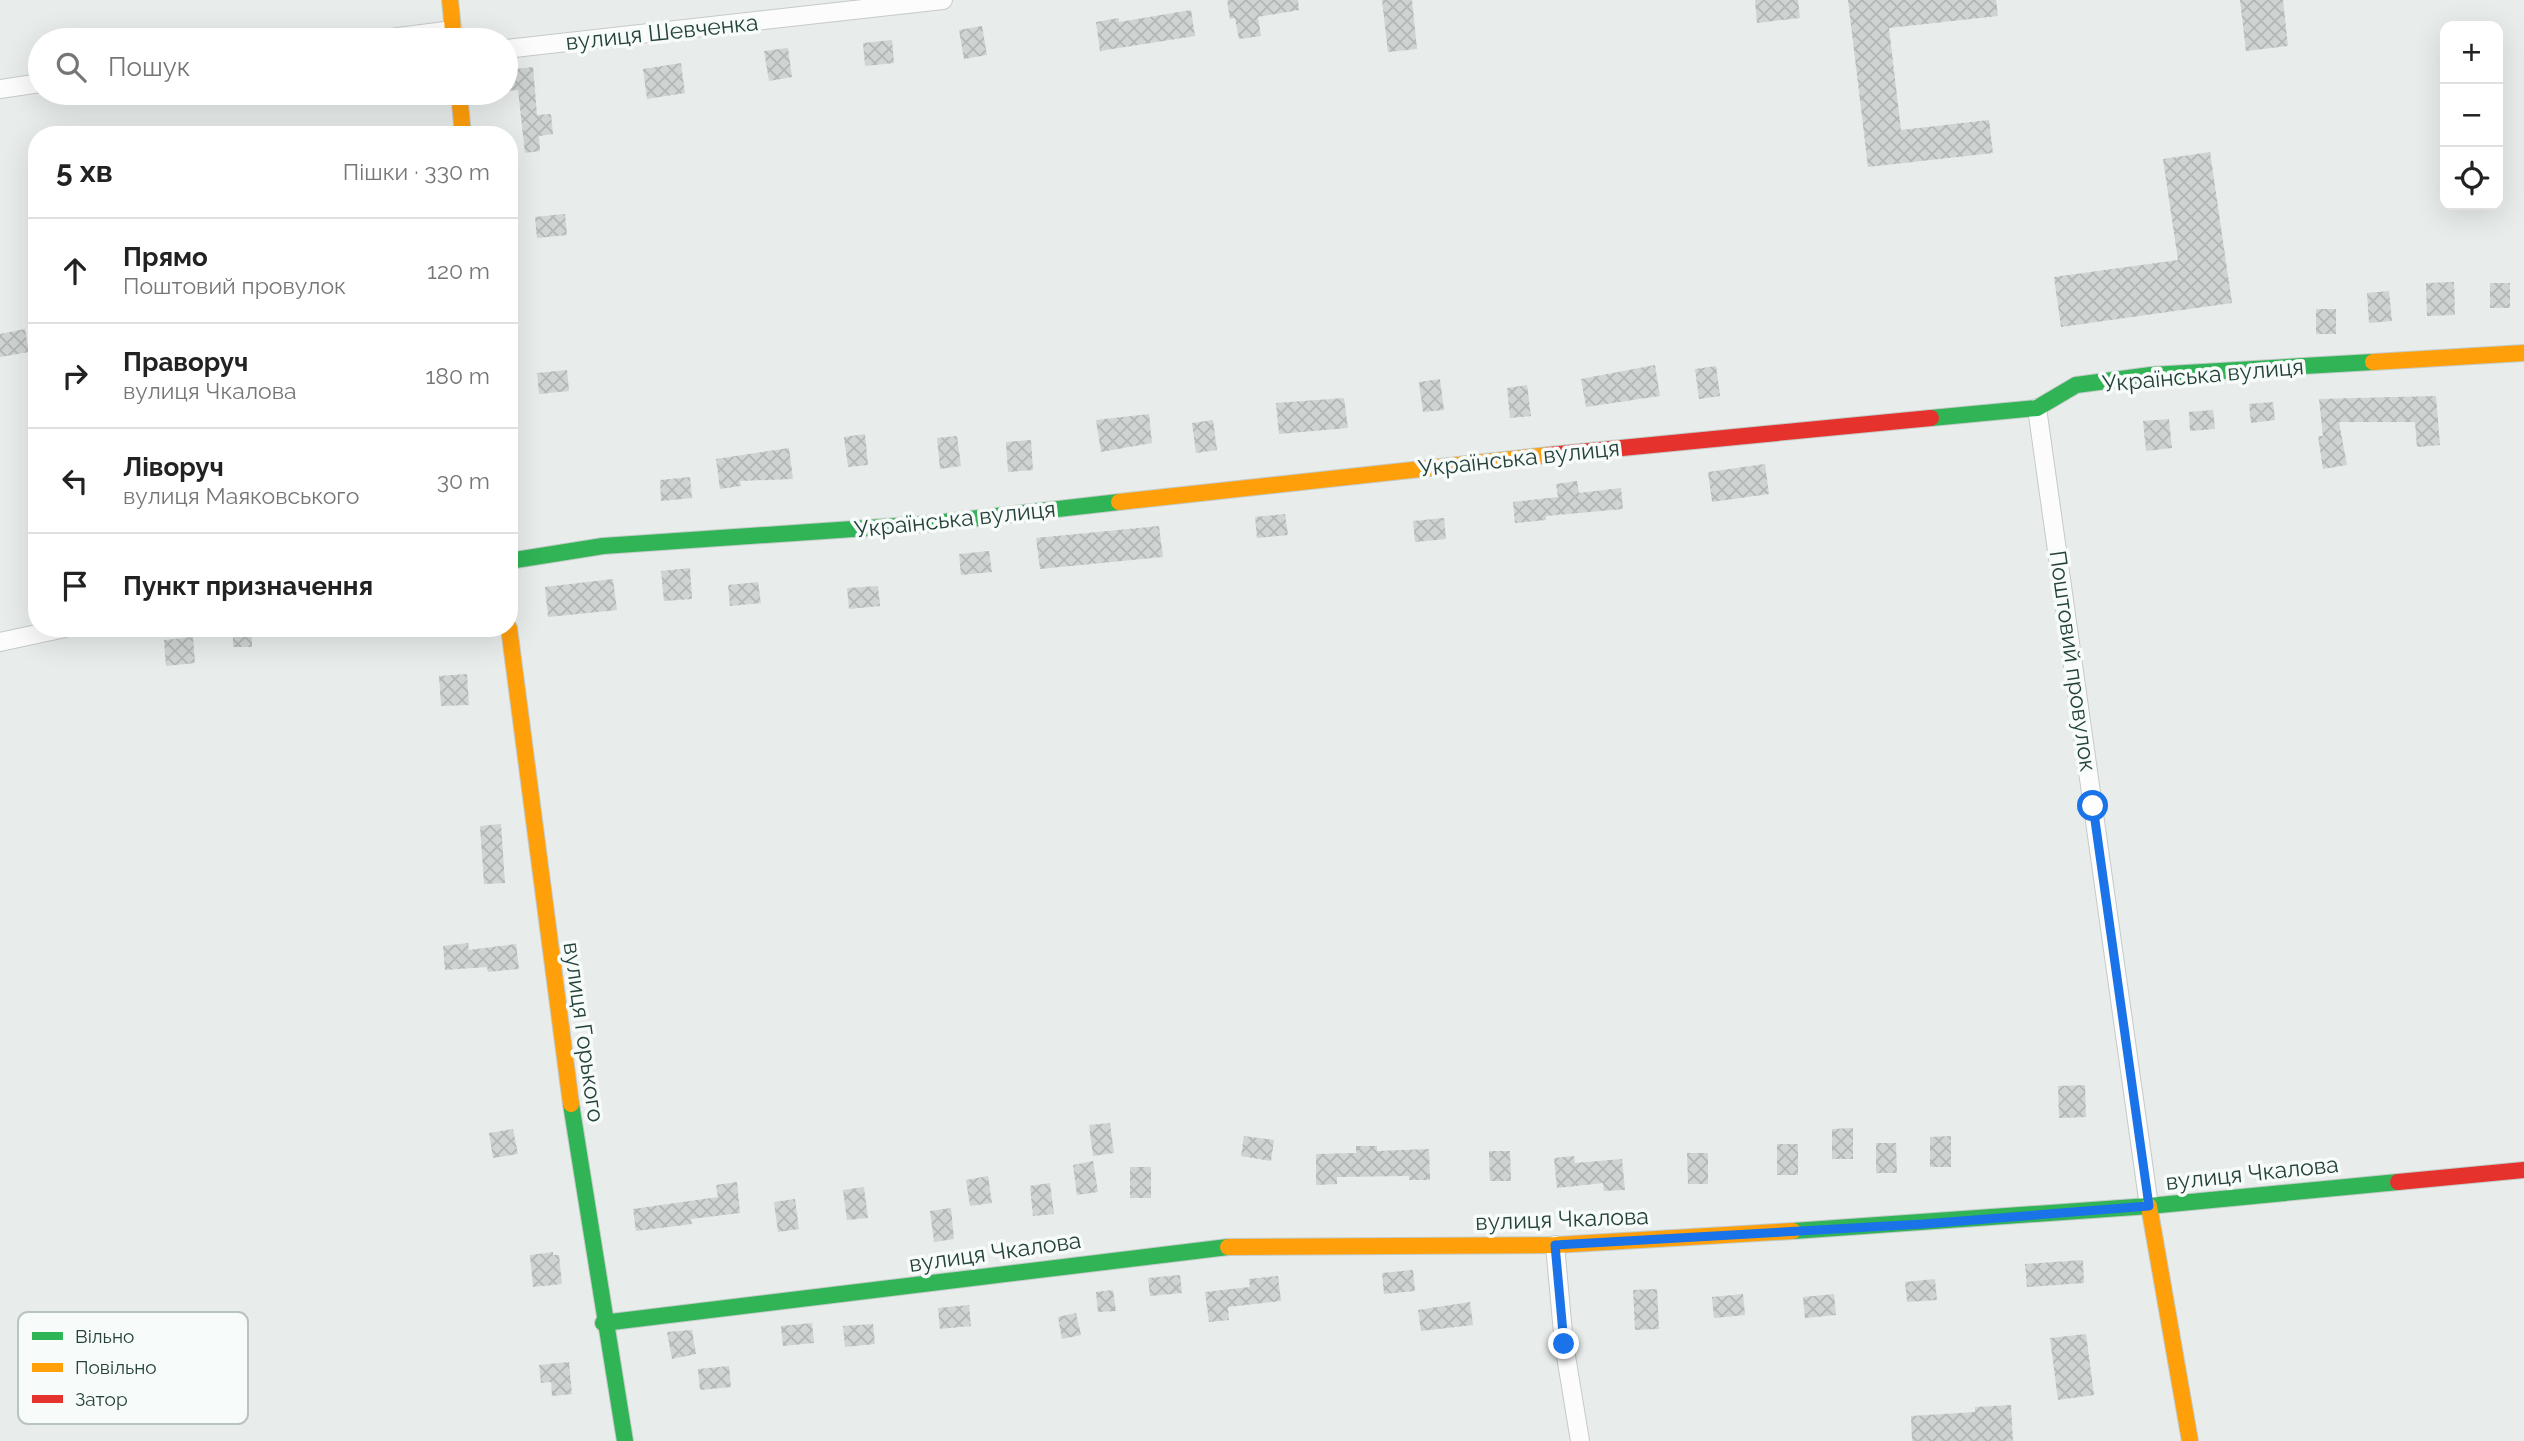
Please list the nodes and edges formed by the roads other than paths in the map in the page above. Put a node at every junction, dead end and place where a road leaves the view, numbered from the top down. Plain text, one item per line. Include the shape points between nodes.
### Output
1 (450, 0) edge
2 (943, 0) edge
3 (452, 28) edge
4 (518, 48) edge
5 (28, 85) edge
6 (0, 89) edge
7 (460, 105) edge
8 (462, 126) edge
9 (2524, 353) edge
10 (2037, 408) junction
11 (518, 560) edge
12 (28, 636) edge
13 (510, 637) edge
14 (0, 642) edge
15 (2524, 1170) edge
16 (2149, 1206) junction
17 (1555, 1245) junction
18 (603, 1323) junction
19 (625, 1441) edge
20 (1580, 1441) edge
21 (2190, 1441) edge

1 - 3 street
2 - 4 street, вулиця Шевченка
5 - 6 street
7 - 8 street
9 - 10 street, Українська вулиця via 2151,375 2076,386
10 - 11 street, Українська вулиця via 1470,462 926,524 603,547
10 - 16 street, Поштовий провулок
12 - 14 street
13 - 18 street, вулиця Горького via 548,946
15 - 16 street, вулиця Чкалова
16 - 17 street, вулиця Чкалова
16 - 21 street
17 - 18 street, вулиця Чкалова via 1208,1247
17 - 20 street via 1564,1344
18 - 19 street, вулиця Горького

